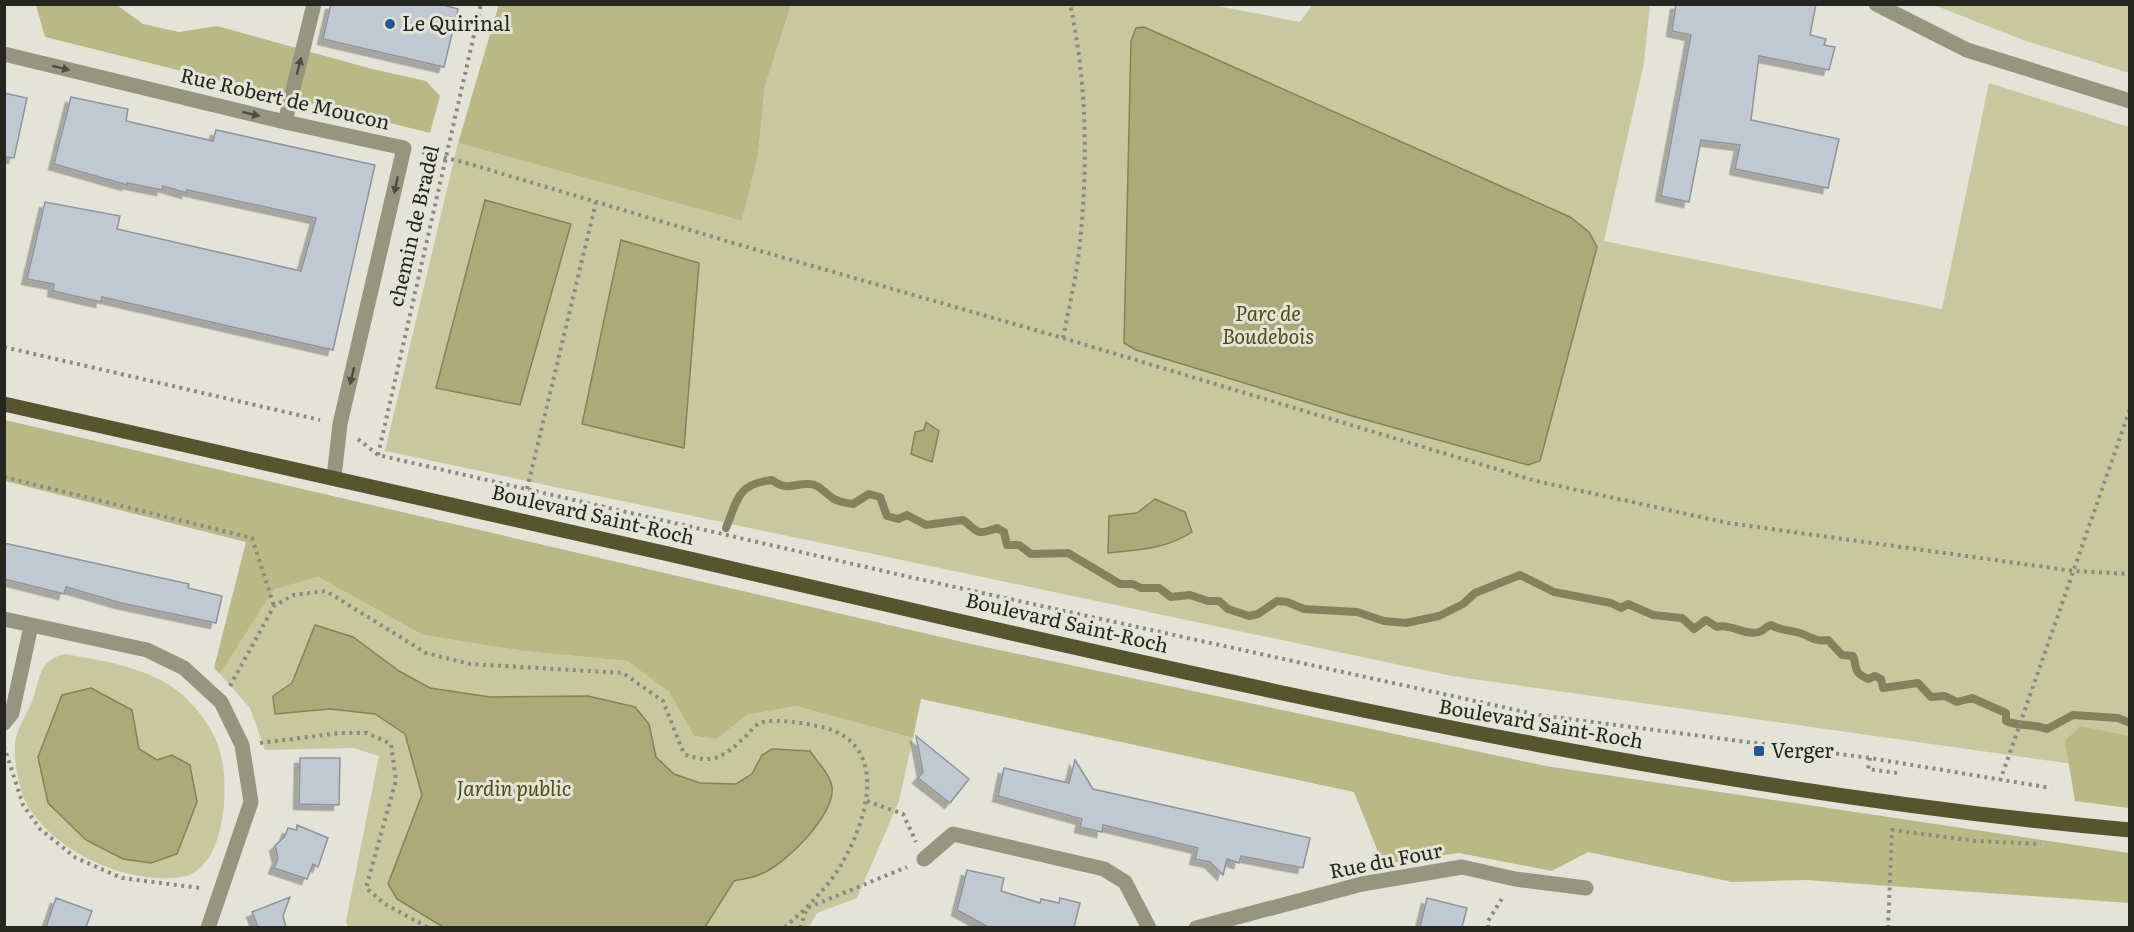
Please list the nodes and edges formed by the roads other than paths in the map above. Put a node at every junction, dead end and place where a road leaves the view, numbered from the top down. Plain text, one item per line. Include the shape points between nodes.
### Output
1 (314, 4) edge
2 (1876, 4) edge
3 (4, 54) edge
4 (2130, 101) edge
5 (285, 123) junction
6 (4, 404) edge
7 (334, 477) junction
8 (4, 620) edge
9 (31, 626) junction
10 (4, 723) edge
11 (2130, 830) edge
12 (924, 859) road end
13 (1586, 888) dead end
14 (208, 927) edge
15 (1149, 927) edge
16 (1196, 927) edge

5 -> 1 street
2 - 4 street via 1967,50
3 -> 5 street, Rue Robert de Moucon
5 -> 7 street, Rue Robert de Moucon via 404,148 340,424
6 - 7 main road, Boulevard Saint-Roch
7 - 11 main road, Boulevard Saint-Roch via 1091,651 1554,750 1923,806
8 - 9 street
9 - 10 street via 12,713
9 - 14 street via 147,650 184,668 221,702 242,745 251,802
12 - 15 street via 953,834 1104,869 1125,882
13 - 16 street, Rue du Four via 1462,867 1362,884

